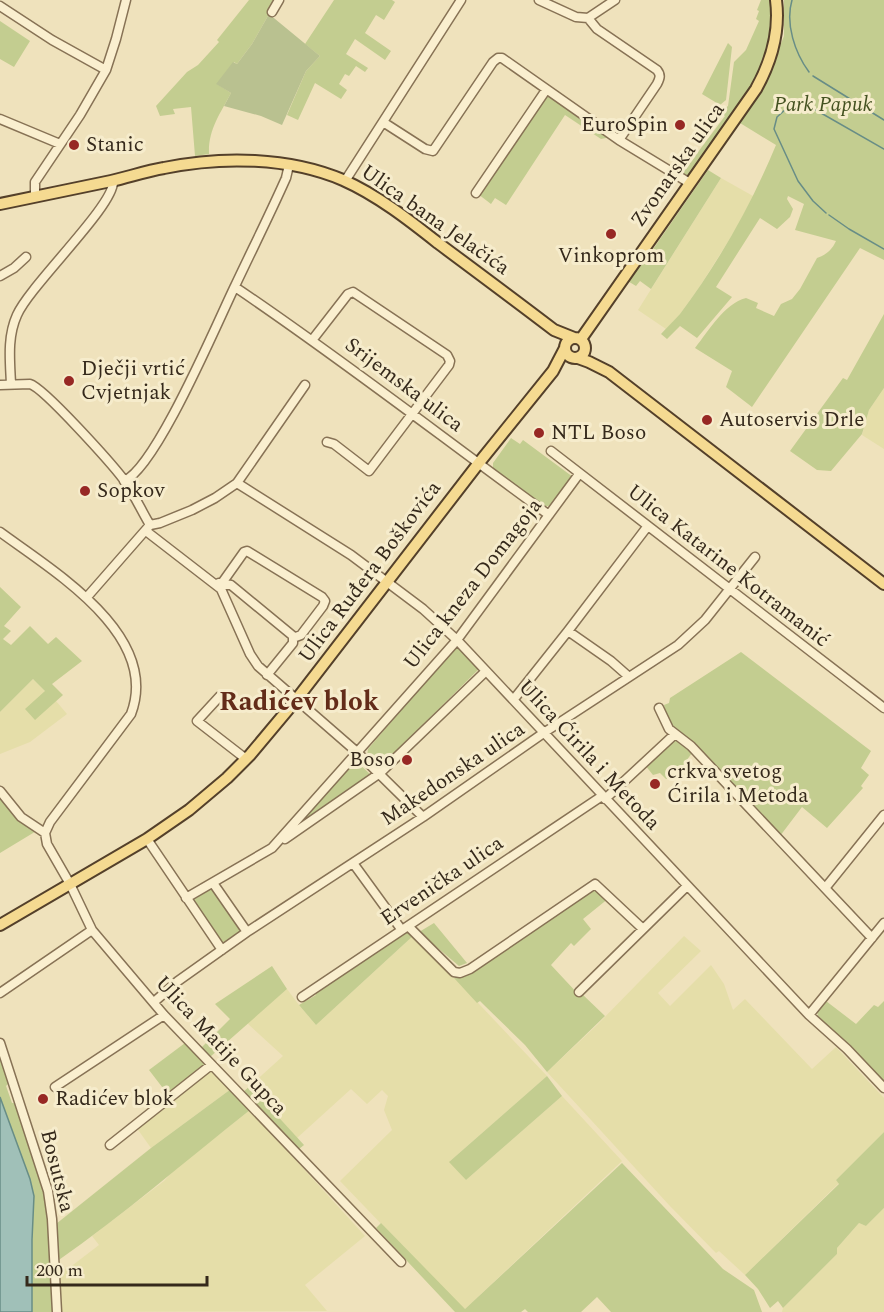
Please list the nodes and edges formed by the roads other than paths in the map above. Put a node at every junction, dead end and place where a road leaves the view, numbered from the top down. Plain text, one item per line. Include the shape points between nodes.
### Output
1 (126, 0) edge
2 (279, 0) edge
3 (461, 0) edge
4 (539, 0) edge
5 (615, 0) edge
6 (776, 0) edge
7 (0, 6) edge
8 (272, 12) dead end
9 (588, 18) junction
10 (106, 70) junction
11 (546, 90) junction
12 (0, 119) edge
13 (383, 122) junction
14 (619, 140) junction
15 (60, 144) junction
16 (290, 165) junction
17 (113, 181) junction
18 (345, 181) junction
19 (688, 183) junction
20 (476, 193) dead end
21 (35, 197) junction
22 (0, 204) edge
23 (26, 257) dead end
24 (0, 276) edge
25 (235, 287) junction
26 (313, 339) junction
27 (574, 344) junction
28 (577, 358) junction
29 (552, 371) junction
30 (609, 372) junction
31 (11, 384) junction
32 (0, 385) edge
33 (305, 385) dead end
34 (412, 414) junction
35 (327, 442) dead end
36 (551, 451) dead end
37 (478, 464) junction
38 (579, 474) junction
39 (124, 481) junction
40 (237, 483) junction
41 (549, 515) junction
42 (647, 527) junction
43 (148, 528) junction
44 (0, 532) edge
45 (754, 557) dead end
46 (388, 582) junction
47 (219, 583) junction
48 (884, 584) edge
49 (729, 590) junction
50 (87, 597) junction
51 (568, 631) junction
52 (293, 638) junction
53 (457, 640) junction
54 (486, 671) junction
55 (267, 675) junction
56 (628, 676) junction
57 (220, 696) dead end
58 (514, 699) junction
59 (296, 700) junction
60 (659, 708) dead end
61 (884, 708) edge
62 (545, 732) junction
63 (675, 734) junction
64 (358, 753) junction
65 (246, 759) junction
66 (380, 773) junction
67 (0, 791) edge
68 (604, 797) junction
69 (884, 815) edge
70 (423, 817) junction
71 (45, 832) junction
72 (147, 839) junction
73 (272, 848) junction
74 (353, 862) junction
75 (213, 883) junction
76 (70, 884) junction
77 (687, 886) junction
78 (826, 887) junction
79 (186, 898) junction
80 (884, 923) edge
81 (0, 926) edge
82 (404, 928) junction
83 (643, 929) junction
84 (92, 930) junction
85 (247, 933) junction
86 (872, 938) junction
87 (222, 950) junction
88 (579, 992) dead end
89 (0, 993) edge
90 (302, 998) dead end
91 (154, 1002) junction
92 (164, 1015) junction
93 (809, 1015) junction
94 (0, 1043) edge
95 (211, 1065) junction
96 (55, 1087) dead end
97 (884, 1088) edge
98 (110, 1145) dead end
99 (400, 1262) dead end
100 (57, 1312) edge

1 - 10 street
2 - 8 street
3 - 13 street
4 - 9 street via 576,17
5 - 9 street
6 - 19 main road, Zvonarska ulica via 774,41 763,75
7 - 10 street
9 - 14 street via 597,29 660,74
10 - 15 street
11 - 13 street via 498,58 433,151
11 - 14 street
11 - 20 street
12 - 15 street
13 - 18 street
14 - 19 street
15 - 21 street via 35,182
16 - 17 main road, Ulica bana Jelačića via 211,162 164,168
16 - 18 main road, Ulica bana Jelačića
16 - 25 street
17 - 21 main road, Ulica bana Jelačića
17 - 31 street via 114,187 104,204 17,314 10,336
18 - 27 main road, Ulica bana Jelačića via 411,222
19 - 27 main road, Zvonarska ulica
21 - 22 main road, Ulica bana Jelačića
23 - 24 street
25 - 26 street, Srijemska ulica
25 - 39 street via 154,450
26 - 34 street, Srijemska ulica
26 - 34 street via 353,292 447,355 449,365
27 - 28 main road via 584,354
27 - 28 main road, Ulica bana Jelačića via 567,354
27 - 29 main road, Ulica Ruđera Boškovića
27 - 30 main road, Ulica bana Jelačića
28 - 29 main road, Ulica Ruđera Boškovića
28 - 30 main road, Ulica bana Jelačića
29 - 37 main road, Ulica Ruđera Boškovića
30 - 48 main road, Ulica bana Jelačića
31 - 32 street
31 - 39 street via 39,388
33 - 40 street
34 - 35 street via 369,471
34 - 37 street, Srijemska ulica
36 - 38 street, Ulica Katarine Kotramanić
37 - 41 street, Srijemska ulica
37 - 46 main road, Ulica Ruđera Boškovića
38 - 41 street, Ulica kneza Domagoja
38 - 42 street, Ulica Katarine Kotramanić
39 - 43 street
40 - 43 street via 192,510
40 - 46 street, Ulica Ćirila i Metoda
41 - 53 street, Ulica kneza Domagoja
42 - 49 street, Ulica Katarine Kotramanić
42 - 51 street
43 - 47 street
43 - 50 street
44 - 50 street
45 - 49 street, Makedonska ulica
46 - 53 street, Ulica Ćirila i Metoda
46 - 59 main road, Ulica Ruđera Boškovića
47 - 52 street via 231,585
47 - 52 street via 247,551 322,597 323,606 301,635
47 - 55 street via 250,654
49 - 56 street, Makedonska ulica via 678,645
49 - 61 street, Ulica Katarine Kotramanić
50 - 71 street via 125,645 135,672 136,699 131,714
51 - 56 street
51 - 58 street
52 - 55 street
53 - 54 street, Ulica Ćirila i Metoda
53 - 64 street, Ulica kneza Domagoja
54 - 58 street, Ulica Ćirila i Metoda
54 - 66 street, Ulica kneza Domagoja
55 - 59 street
56 - 62 street, Makedonska ulica
57 - 65 street via 197,721
58 - 62 street, Ulica Ćirila i Metoda
59 - 64 street
59 - 65 main road, Ulica Ruđera Boškovića
60 - 63 street
62 - 68 street, Ulica Ćirila i Metoda
62 - 70 street, Makedonska ulica
63 - 68 street, Ervenička ulica
63 - 78 street
64 - 66 street
64 - 73 street, Ulica kneza Domagoja
65 - 72 main road, Ulica Ruđera Boškovića via 189,810
66 - 70 street
66 - 73 street, Ulica kneza Domagoja
67 - 71 street via 21,817
68 - 77 street, Ulica Ćirila i Metoda
68 - 82 street, Ervenička ulica
69 - 78 street
70 - 74 street, Makedonska ulica
71 - 76 street, Ulica Matije Gupca via 47,844
72 - 76 main road, Ulica Ruđera Boškovića
72 - 79 street
73 - 75 street, Ulica kneza Domagoja
74 - 82 street
74 - 85 street, Makedonska ulica
75 - 79 street, Ulica kneza Domagoja
75 - 85 street
76 - 81 main road, Ulica Ruđera Boškovića
76 - 84 street, Ulica Matije Gupca
77 - 83 street
77 - 93 street, Ulica Ćirila i Metoda
78 - 86 street
79 - 87 street
80 - 86 street
82 - 83 street via 460,973 595,884
82 - 90 street, Ervenička ulica
83 - 88 street
84 - 89 street
84 - 91 street, Ulica Matije Gupca
85 - 87 street, Makedonska ulica
86 - 93 street
87 - 91 street, Makedonska ulica
91 - 92 street, Ulica Matije Gupca
92 - 95 street, Ulica Matije Gupca
92 - 96 street
93 - 97 street, Ulica Ćirila i Metoda
94 - 100 street, Bosutska via 48,1191
95 - 98 street
95 - 99 street, Ulica Matije Gupca

